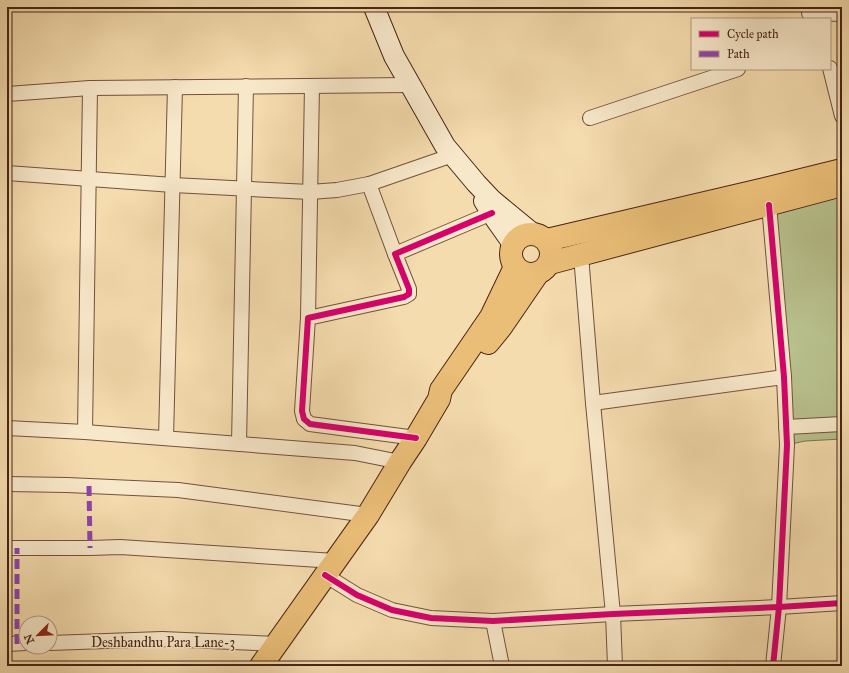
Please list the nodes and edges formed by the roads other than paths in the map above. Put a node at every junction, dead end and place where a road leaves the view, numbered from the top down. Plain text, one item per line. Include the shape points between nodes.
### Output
1 (374, 7) edge
2 (808, 13) edge
3 (842, 14) edge
4 (735, 70) edge
5 (830, 70) edge
6 (410, 85) junction
7 (246, 86) junction
8 (312, 86) junction
9 (176, 87) junction
10 (90, 88) junction
11 (7, 94) edge
12 (842, 116) edge
13 (590, 118) dead end
14 (453, 155) junction
15 (842, 170) edge
16 (7, 173) edge
17 (88, 178) junction
18 (476, 183) junction
19 (173, 184) junction
20 (369, 184) junction
21 (842, 185) edge
22 (244, 188) junction
23 (310, 192) junction
24 (769, 205) junction
25 (492, 213) junction
26 (540, 236) junction
27 (512, 244) junction
28 (395, 254) junction
29 (581, 254) junction
30 (516, 267) junction
31 (544, 268) junction
32 (308, 318) junction
33 (784, 377) junction
34 (439, 399) junction
35 (593, 403) junction
36 (842, 424) edge
37 (7, 428) edge
38 (786, 428) junction
39 (85, 432) junction
40 (166, 438) junction
41 (416, 438) junction
42 (239, 444) junction
43 (400, 462) junction
44 (7, 484) edge
45 (368, 515) junction
46 (7, 548) edge
47 (330, 568) junction
48 (842, 603) edge
49 (779, 607) junction
50 (613, 614) junction
51 (493, 621) junction
52 (58, 642) edge
53 (18, 643) edge
54 (7, 644) edge
55 (277, 644) junction
56 (261, 666) edge
57 (502, 666) edge
58 (615, 666) edge
59 (773, 666) edge

1 - 6 main road via 394,56
2 - 3 street
4 - 13 street
5 - 12 street
6 - 8 street
6 - 14 main road via 445,146
7 - 8 street
7 - 9 street
7 - 22 street
8 - 23 street
9 - 10 street
9 - 19 street
10 - 11 street
10 - 17 street
14 - 18 main road
14 - 20 street
15 - 26 main road via 765,189
16 - 17 street
17 - 19 street
17 - 39 street
18 - 25 main road
18 - 26 main road via 492,200
19 - 22 street
19 - 40 street
20 - 23 street
20 - 28 street
21 - 24 main road
22 - 23 street
22 - 42 street
23 - 32 street
24 - 29 main road
24 - 33 street
25 - 27 main road
25 - 28 street
26 - 27 main road via 524,234
26 - 31 main road via 550,247 552,255
27 - 30 main road via 511,260
28 - 32 street via 409,294
29 - 31 main road
29 - 35 street
30 - 31 main road via 530,274
30 - 34 main road via 491,317 440,390
31 - 34 main road via 446,396
32 - 41 street via 302,411 304,419 310,424
33 - 35 street
33 - 38 street
34 - 41 main road
35 - 50 street
36 - 38 street
37 - 39 street
38 - 49 street
39 - 40 street
40 - 42 street
41 - 43 main road
42 - 43 street via 355,453
43 - 45 main road
44 - 45 street via 178,490
45 - 47 main road
46 - 47 street via 120,547
47 - 51 street via 357,595 392,610 431,618
47 - 55 main road
48 - 49 street
49 - 50 street
49 - 59 street
50 - 51 street
50 - 58 street
51 - 57 street
52 - 55 street, Deshbandhu Para Lane-3 via 162,639
53 - 54 street
55 - 56 main road

